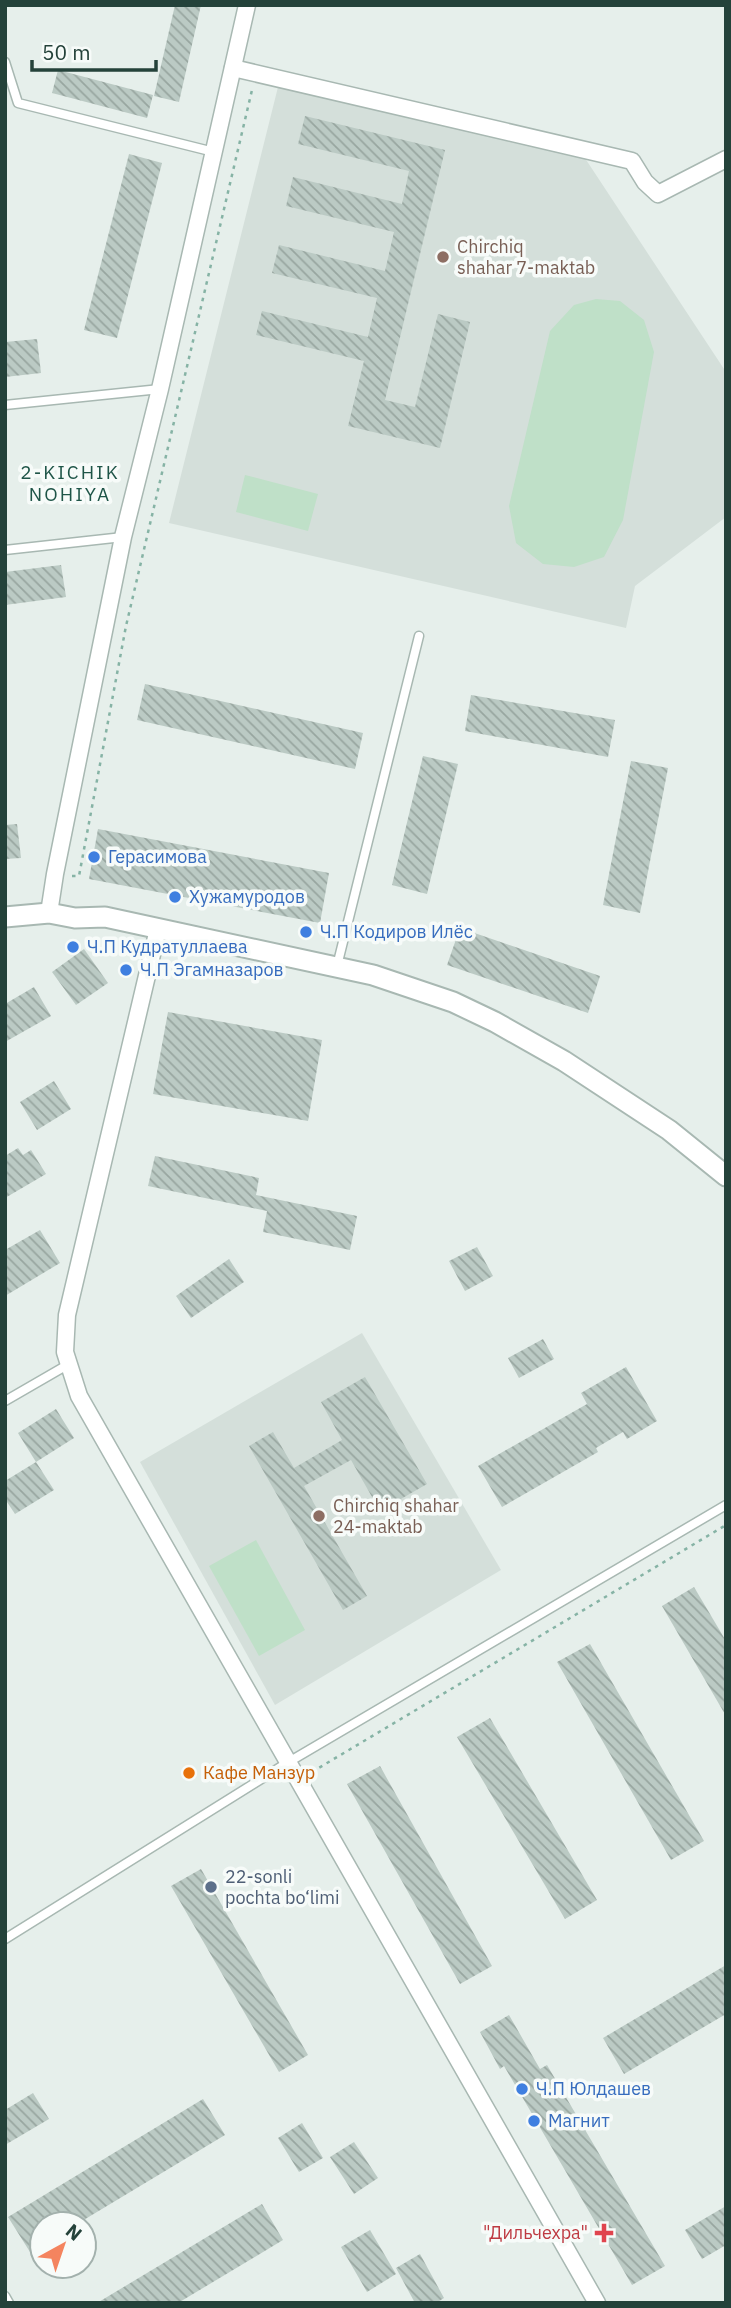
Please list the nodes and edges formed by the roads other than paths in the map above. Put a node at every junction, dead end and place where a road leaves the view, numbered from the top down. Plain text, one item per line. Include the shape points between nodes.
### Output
1 (247, 5) edge
2 (5, 62) edge
3 (233, 68) junction
4 (214, 152) junction
5 (726, 159) edge
6 (160, 389) junction
7 (5, 405) edge
8 (123, 537) junction
9 (5, 550) edge
10 (419, 636) dead end
11 (49, 913) junction
12 (5, 917) edge
13 (158, 929) junction
14 (337, 966) junction
15 (726, 1176) edge
16 (69, 1364) junction
17 (5, 1401) edge
18 (726, 1506) edge
19 (287, 1763) junction
20 (5, 1939) edge
21 (5, 2296) edge
22 (9, 2303) edge
23 (597, 2303) edge

1 - 3 street
2 - 4 lane via 18,103
3 - 4 street
3 - 5 street via 632,161 658,194
4 - 6 street
6 - 7 lane
6 - 8 street
8 - 9 lane
8 - 11 street
10 - 14 lane
11 - 12 street
11 - 13 street via 105,917
13 - 14 street
13 - 16 street via 67,1315 65,1352
14 - 15 street via 453,1002 530,1041 669,1130
16 - 17 lane
16 - 19 street via 79,1396
18 - 19 lane
19 - 20 lane
19 - 23 street
21 - 22 lane

